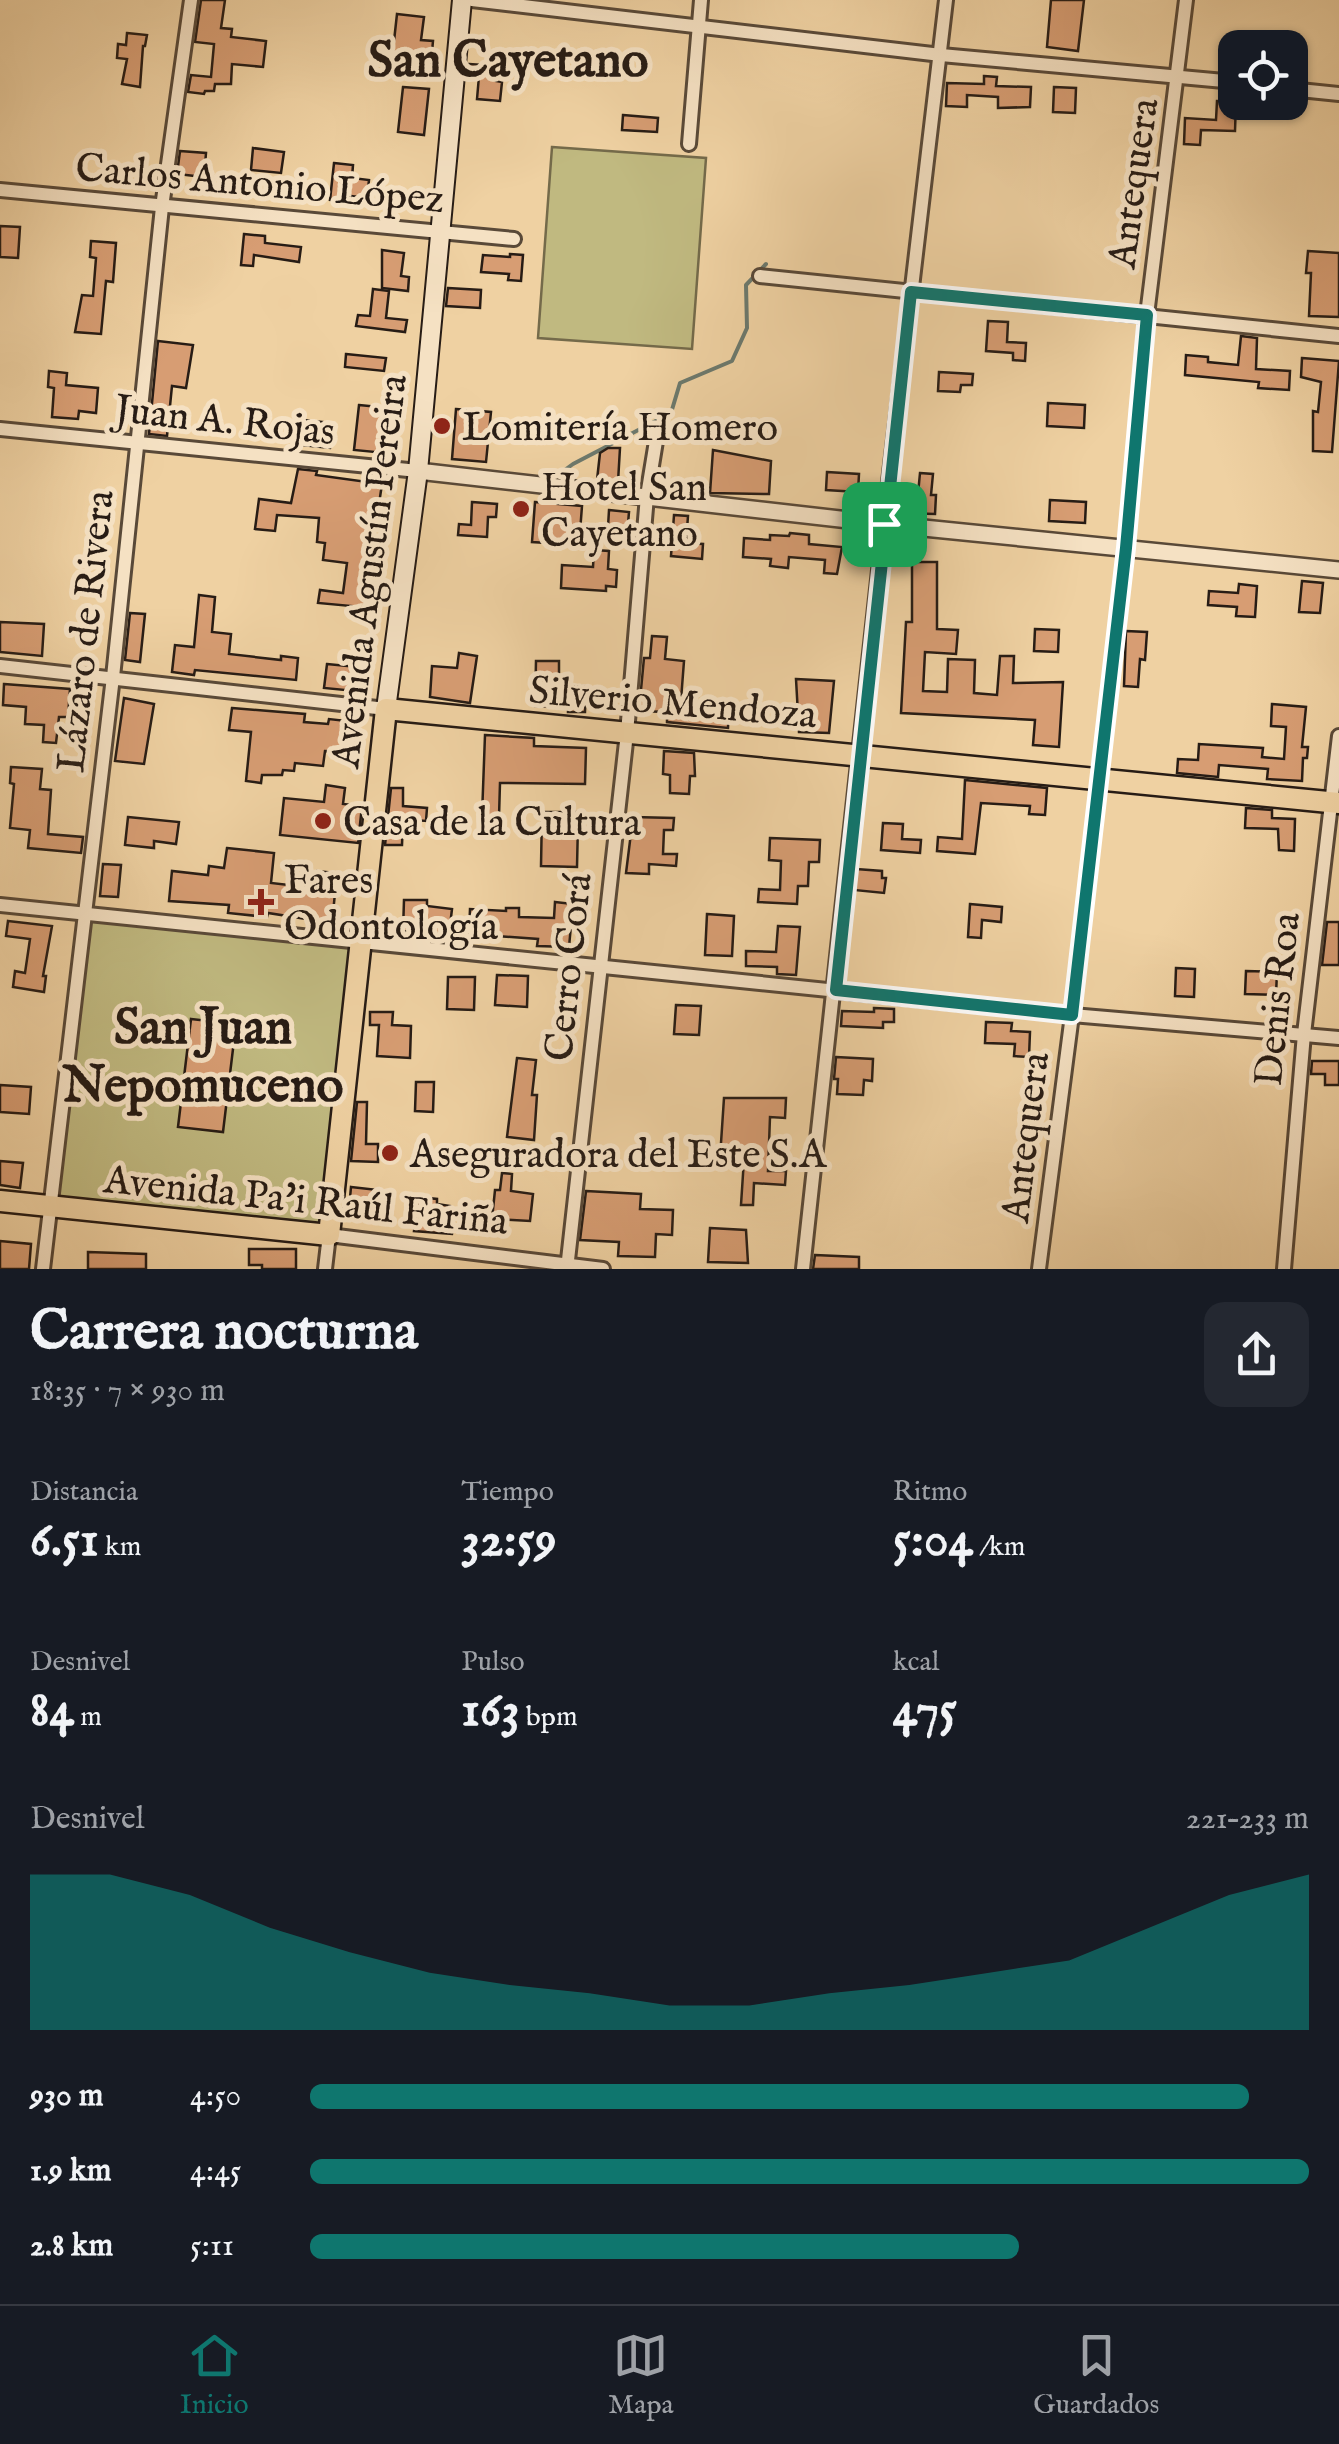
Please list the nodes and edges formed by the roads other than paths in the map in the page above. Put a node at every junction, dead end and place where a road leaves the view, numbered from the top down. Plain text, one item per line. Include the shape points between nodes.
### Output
1 (192, 0) edge
2 (462, 0) edge
3 (472, 0) edge
4 (701, 0) edge
5 (946, 0) edge
6 (1186, 0) edge
7 (699, 24) junction
8 (941, 55) junction
9 (1179, 76) junction
10 (1218, 80) edge
11 (1308, 91) edge
12 (1339, 94) edge
13 (689, 144) dead end
14 (0, 190) edge
15 (162, 207) junction
16 (441, 232) junction
17 (514, 239) dead end
18 (760, 276) dead end
19 (911, 292) junction
20 (1147, 315) junction
21 (1339, 336) edge
22 (0, 429) edge
23 (658, 429) dead end
24 (136, 443) junction
25 (418, 471) junction
26 (648, 496) junction
27 (884, 524) junction
28 (1126, 548) junction
29 (1339, 570) edge
30 (0, 666) edge
31 (113, 677) junction
32 (386, 709) junction
33 (627, 733) junction
34 (1339, 736) edge
35 (860, 754) junction
36 (1100, 778) junction
37 (1334, 803) edge
38 (0, 906) edge
39 (86, 914) junction
40 (362, 944) junction
41 (600, 968) junction
42 (836, 990) junction
43 (1072, 1015) junction
44 (1304, 1034) junction
45 (1339, 1038) edge
46 (0, 1201) edge
47 (50, 1206) junction
48 (329, 1235) junction
49 (567, 1267) edge
50 (43, 1269) edge
51 (326, 1269) edge
52 (603, 1269) edge
53 (803, 1269) edge
54 (1040, 1269) edge
55 (1284, 1269) edge

1 - 15 street, Lázaro de Rivera
2 - 16 main road, Avenida Agustín Pereira
3 - 7 street
4 - 7 street
5 - 8 street
6 - 9 street, Antequera
7 - 8 street
7 - 13 street
8 - 9 street
8 - 19 street
9 - 10 street
9 - 20 street, Antequera
11 - 12 street
14 - 15 street, Carlos Antonio López
15 - 16 street, Carlos Antonio López
15 - 24 street, Lázaro de Rivera
16 - 17 street, Carlos Antonio López
16 - 25 main road, Avenida Agustín Pereira
18 - 19 street
19 - 20 street
19 - 27 street
20 - 21 street
20 - 28 street, Antequera
22 - 24 street, Juan A. Rojas
23 - 26 street, Cerro Corá
24 - 25 street, Juan A. Rojas
24 - 31 street, Lázaro de Rivera
25 - 26 street, Juan A. Rojas
25 - 32 main road, Avenida Agustín Pereira
26 - 27 street, Juan A. Rojas
26 - 33 street, Cerro Corá
27 - 28 street, Juan A. Rojas
27 - 35 street
28 - 29 street, Juan A. Rojas
28 - 36 street, Antequera
30 - 31 street, Silverio Mendoza
31 - 32 street, Silverio Mendoza
31 - 39 street, Lázaro de Rivera
32 - 33 highway, Silverio Mendoza
32 - 40 highway, Avenida Agustín Pereira
33 - 35 highway, Silverio Mendoza
33 - 41 street, Cerro Corá
34 - 37 street, Denis Roa
35 - 36 highway, Silverio Mendoza
35 - 42 street
36 - 37 highway, Silverio Mendoza
36 - 43 street, Antequera
37 - 44 street, Denis Roa
38 - 39 street
39 - 40 street
39 - 47 street, Lázaro de Rivera
40 - 41 street
40 - 48 highway, Avenida Agustín Pereira
41 - 42 street
41 - 49 street, Cerro Corá
42 - 43 street
42 - 53 street
43 - 44 street
43 - 54 street, Antequera
44 - 45 street
44 - 55 street, Denis Roa
46 - 47 highway, Avenida Pa'i Raúl Fariña
47 - 48 highway, Avenida Pa'i Raúl Fariña
47 - 50 street, Lázaro de Rivera
48 - 49 street, Avenida Pa'i Raúl Fariña
48 - 51 street, Avenida Agustín Pereira
49 - 52 street, Avenida Pa'i Raúl Fariña

